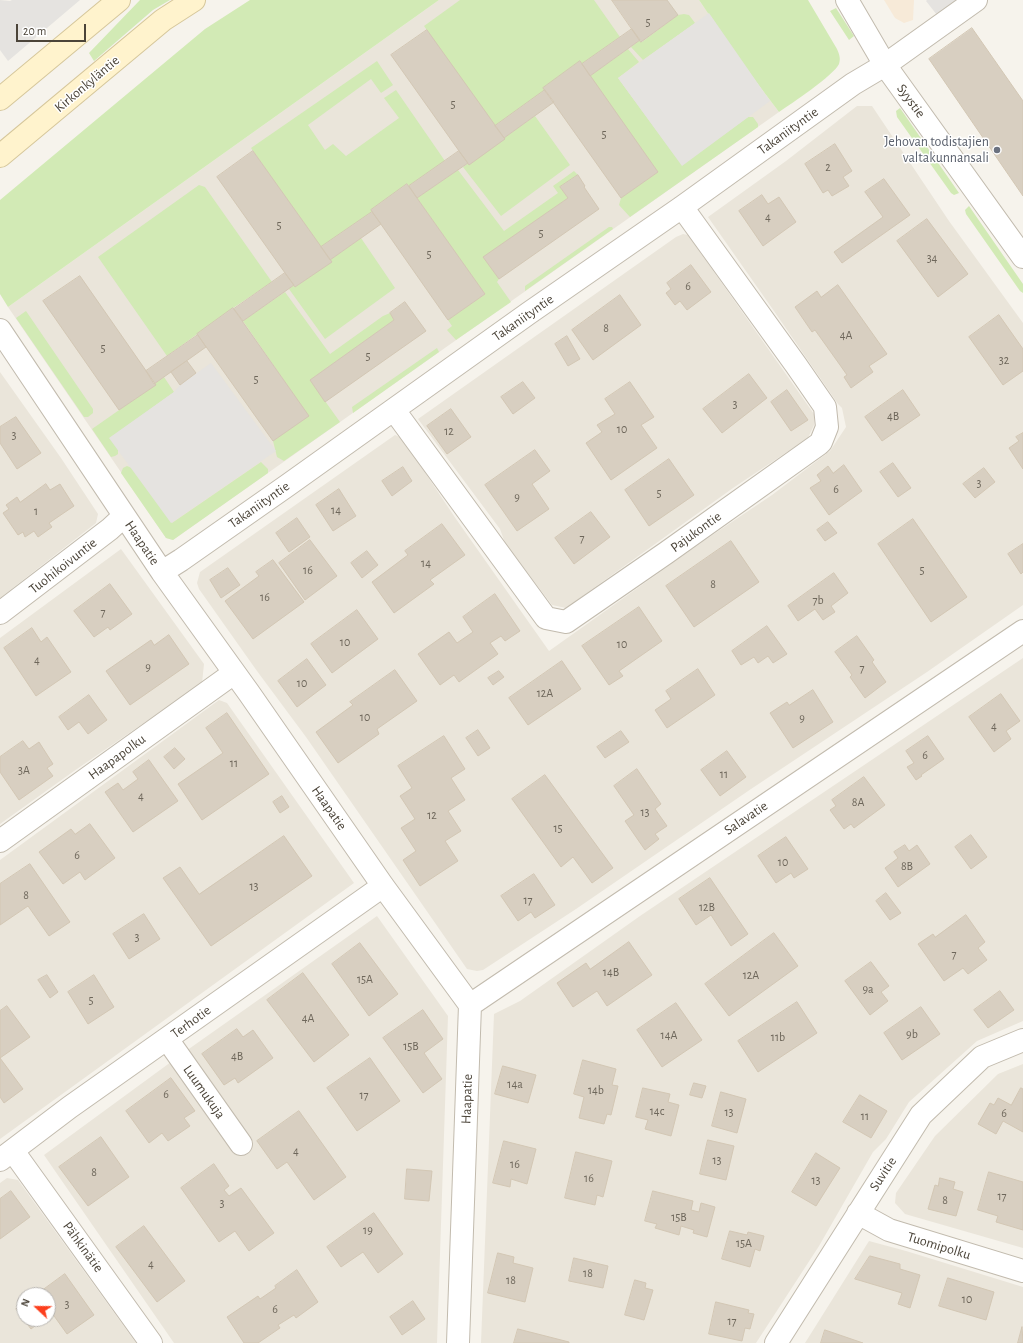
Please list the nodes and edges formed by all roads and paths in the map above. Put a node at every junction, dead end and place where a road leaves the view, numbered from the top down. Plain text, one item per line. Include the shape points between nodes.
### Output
1 (119, 0) edge
2 (194, 0) edge
3 (847, 0) edge
4 (976, 0) edge
5 (885, 64) junction
6 (0, 99) edge
7 (0, 156) edge
8 (682, 207) junction
9 (1023, 257) edge
10 (0, 330) edge
11 (394, 410) junction
12 (124, 516) junction
13 (162, 572) junction
14 (0, 613) edge
15 (1023, 631) edge
16 (234, 672) junction
17 (0, 841) edge
18 (383, 886) junction
19 (470, 1005) junction
20 (167, 1039) junction
21 (1023, 1040) edge
22 (241, 1144) dead end
23 (6, 1156) edge
24 (858, 1213) junction
25 (1023, 1271) edge
26 (151, 1343) edge
27 (458, 1343) edge
28 (776, 1343) edge

1 - 6 main road
2 - 7 main road, Kirkonkyläntie via 163,20
3 - 5 street, Syystie
4 - 5 street, Takaniityntie
5 - 8 street, Takaniityntie via 853,84
5 - 9 street, Syystie
8 - 11 street, Takaniityntie
8 - 11 street, Pajukontie via 825,408 827,427 819,444 666,554 566,622 546,618
10 - 12 street, Haapatie
11 - 13 street, Takaniityntie
12 - 13 street, Haapatie
12 - 14 street, Tuohikoivuntie
13 - 16 street, Haapatie
15 - 19 street, Salavatie
16 - 17 street, Haapapolku
16 - 18 street, Haapatie
18 - 19 street, Haapatie
18 - 20 street, Terhotie
19 - 27 street, Haapatie
20 - 22 street, Luumukuja
20 - 23 street, Terhotie via 70,1107
21 - 24 street, Suvitie via 982,1057 921,1114
23 - 26 street, Pähkinätie
24 - 25 street, Tuomipolku via 889,1230
24 - 28 street, Suvitie

